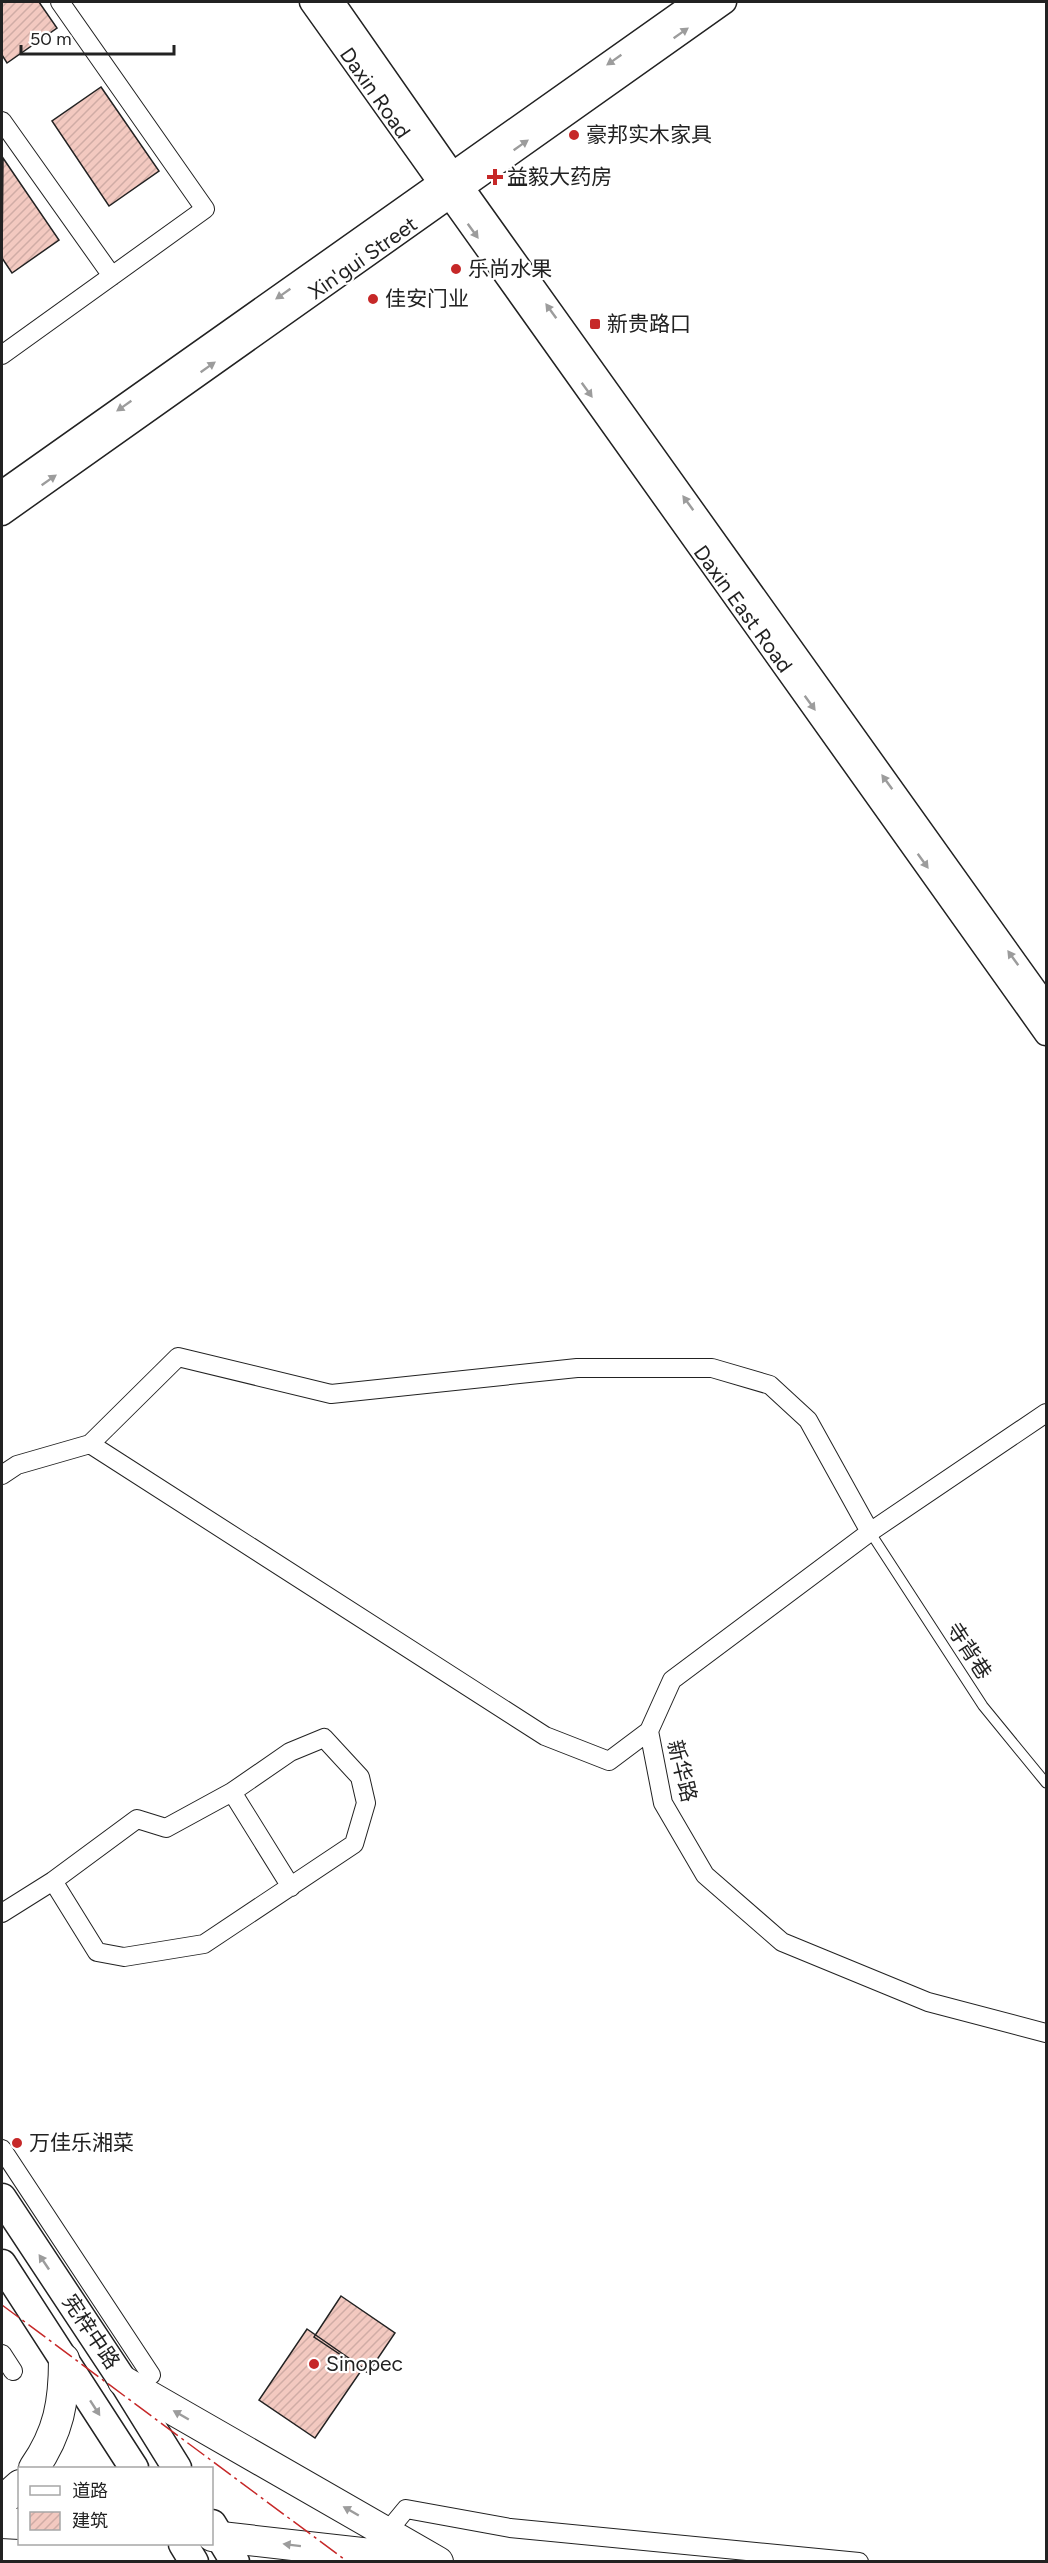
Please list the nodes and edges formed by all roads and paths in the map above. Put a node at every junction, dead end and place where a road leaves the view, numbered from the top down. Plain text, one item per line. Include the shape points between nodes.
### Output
1 (60, 2) edge
2 (312, 2) edge
3 (333, 2) edge
4 (695, 2) edge
5 (725, 2) edge
6 (2, 121) edge
7 (451, 185) junction
8 (112, 276) junction
9 (4, 350) edge
10 (2, 492) edge
11 (2, 514) edge
12 (1047, 1005) edge
13 (1047, 1034) edge
14 (1047, 1413) edge
15 (90, 1444) junction
16 (2, 1475) edge
17 (870, 1532) junction
18 (649, 1731) junction
19 (1047, 1783) edge
20 (232, 1792) junction
21 (52, 1881) junction
22 (291, 1887) junction
23 (2, 1913) edge
24 (1047, 2033) edge
25 (2, 2149) edge
26 (2, 2198) edge
27 (2, 2264) edge
28 (2, 2354) edge
29 (64, 2359) junction
30 (13, 2371) dead end
31 (137, 2378) junction
32 (35, 2467) edge
33 (133, 2467) edge
34 (176, 2467) edge
35 (18, 2487) edge
36 (2, 2501) edge
37 (2, 2523) edge
38 (18, 2524) edge
39 (214, 2532) edge
40 (387, 2532) junction
41 (184, 2545) edge
42 (194, 2562) edge
43 (235, 2562) edge
44 (436, 2562) edge
45 (859, 2562) edge

1 - 8 street via 205,209
2 - 7 street, Daxin Road
3 - 7 street, Daxin Road
4 -> 7 street, Xin'gui Street
7 -> 5 street, Xin'gui Street
6 - 8 street
7 -> 10 street, Xin'gui Street
11 -> 7 street, Xin'gui Street
12 -> 7 street, Daxin East Road
7 -> 13 street, Daxin East Road
8 - 9 street
14 - 17 street, 新华路
15 - 16 street via 16,1465
15 - 17 street via 178,1357 331,1394 577,1368 712,1368 770,1385 808,1420
15 - 18 street via 545,1736 609,1761
17 - 18 street, 新华路 via 672,1680
17 - 19 lane, 寺背巷 via 983,1706
18 - 24 street, 新华路 via 663,1803 705,1875 782,1942 928,2002
20 - 21 street via 166,1828 138,1820
20 - 22 street
20 - 22 street via 290,1752 324,1738 360,1777 366,1803 354,1844
21 - 22 street via 97,1952 123,1957 204,1944
21 - 23 street
25 - 31 street
31 -> 26 main road, 宪梓中路
27 - 29 main road, 宪梓中路
28 - 30 street
29 - 32 highway via 64,2396 57,2424
29 -> 33 main road, 宪梓中路
31 - 34 main road, 宪梓中路
40 -> 31 highway
35 - 36 highway
37 - 38 highway
39 - 43 main road
44 -> 39 highway
40 - 44 highway
40 - 45 street via 406,2509 510,2528
41 - 42 main road

